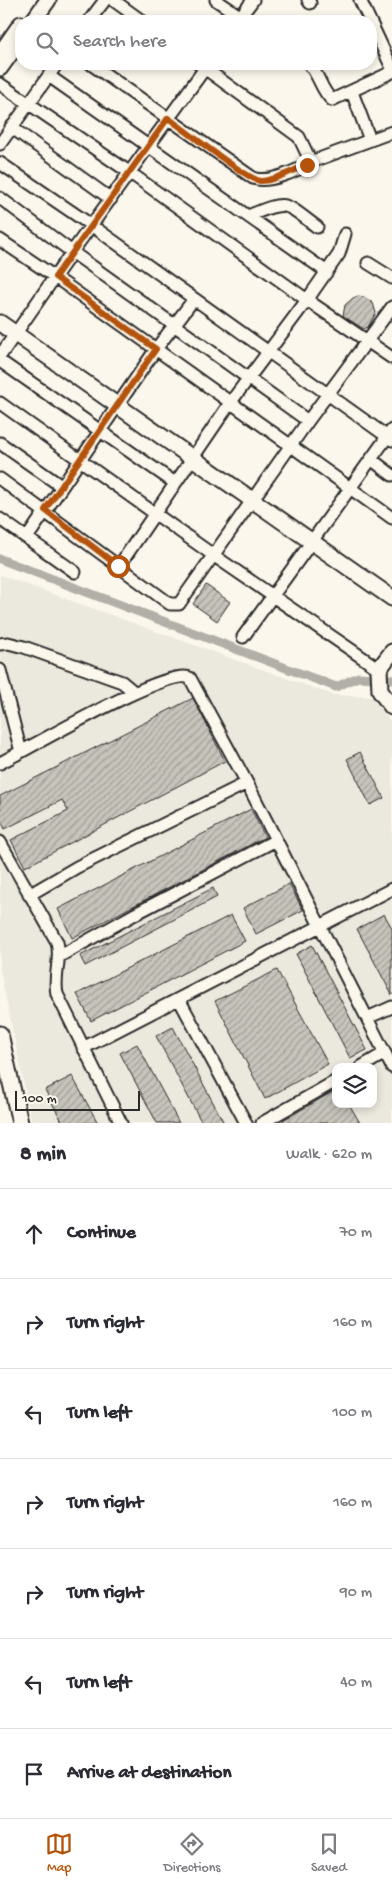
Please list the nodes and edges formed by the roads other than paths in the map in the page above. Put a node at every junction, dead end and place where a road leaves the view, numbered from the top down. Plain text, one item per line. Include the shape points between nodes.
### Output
1 (38, 0) edge
2 (48, 0) edge
3 (105, 0) edge
4 (113, 0) edge
5 (216, 0) edge
6 (253, 0) edge
7 (360, 0) edge
8 (27, 15) edge
9 (37, 15) edge
10 (94, 15) edge
11 (134, 15) edge
12 (236, 15) edge
13 (245, 15) edge
14 (367, 15) edge
15 (15, 32) edge
16 (377, 37) edge
17 (15, 47) edge
18 (0, 54) edge
19 (0, 68) edge
20 (392, 68) edge
21 (52, 70) edge
22 (100, 70) edge
23 (201, 70) edge
24 (211, 70) edge
25 (315, 70) edge
26 (392, 72) edge
27 (48, 76) junction
28 (0, 84) edge
29 (352, 92) junction
30 (28, 104) junction
31 (168, 118) junction
32 (11, 127) junction
33 (392, 132) edge
34 (370, 140) junction
35 (0, 144) edge
36 (148, 145) junction
37 (311, 162) junction
38 (0, 163) edge
39 (129, 172) junction
40 (0, 198) edge
41 (111, 199) junction
42 (248, 216) junction
43 (91, 225) junction
44 (317, 227) dead end
45 (345, 234) dead end
46 (0, 240) edge
47 (72, 252) junction
48 (368, 263) dead end
49 (327, 272) junction
50 (55, 277) junction
51 (392, 278) edge
52 (194, 299) junction
53 (307, 300) junction
54 (392, 307) edge
55 (0, 323) edge
56 (174, 324) junction
57 (16, 334) junction
58 (367, 340) junction
59 (156, 349) junction
60 (269, 352) junction
61 (0, 356) edge
62 (392, 358) edge
63 (0, 361) edge
64 (249, 378) junction
65 (328, 393) junction
66 (0, 403) edge
67 (230, 403) junction
68 (117, 405) junction
69 (308, 421) junction
70 (99, 430) junction
71 (390, 435) edge
72 (0, 443) edge
73 (291, 445) junction
74 (192, 458) junction
75 (371, 459) junction
76 (79, 460) junction
77 (392, 475) edge
78 (0, 479) edge
79 (175, 483) junction
80 (61, 486) junction
81 (350, 488) junction
82 (253, 500) junction
83 (45, 510) junction
84 (154, 513) junction
85 (392, 518) edge
86 (0, 519) edge
87 (27, 538) junction
88 (311, 541) junction
89 (213, 556) junction
90 (118, 566) junction
91 (76, 572) dead end
92 (272, 596) junction
93 (392, 598) edge
94 (243, 637) dead end
95 (0, 644) edge
96 (392, 652) edge
97 (379, 669) junction
98 (0, 670) edge
99 (134, 692) junction
100 (392, 707) edge
101 (21, 752) junction
102 (0, 763) edge
103 (247, 783) junction
104 (276, 840) junction
105 (0, 842) edge
106 (392, 889) edge
107 (29, 895) junction
108 (319, 927) junction
109 (60, 956) junction
110 (179, 999) junction
111 (392, 1007) edge
112 (367, 1018) junction
113 (0, 1034) edge
114 (83, 1048) junction
115 (385, 1053) junction
116 (368, 1063) edge
117 (392, 1067) edge
118 (332, 1083) edge
119 (20, 1123) edge
120 (121, 1123) edge
121 (246, 1123) edge
122 (262, 1123) edge

1 - 8 main road
2 - 9 main road
3 - 10 street
4 - 11 street
5 - 12 street
6 - 13 street
7 - 14 street
15 - 18 main road
16 - 20 street
17 - 19 main road
21 - 27 street
22 - 31 street
23 - 31 street
24 - 37 street via 299,137
25 - 29 street via 330,98 335,100
26 - 29 street
27 - 30 street
27 - 36 street
28 - 30 street
29 - 34 street
30 - 32 street
30 - 39 street
31 - 36 street
31 - 37 street via 260,181
32 - 35 street
32 - 41 street
33 - 34 street
34 - 37 street
36 - 39 street
36 - 42 street
38 - 43 street
39 - 41 street
39 - 53 street
40 - 47 street
41 - 43 street
42 - 44 street via 282,204
42 - 49 street
43 - 47 street
43 - 52 street
45 - 49 street via 341,250
46 - 50 street
47 - 50 street
47 - 56 street
48 - 51 street
49 - 53 street
50 - 57 street
50 - 59 street
52 - 56 street
52 - 60 street
53 - 58 street
53 - 60 street
54 - 58 street
55 - 57 main road
56 - 59 street
56 - 64 street
57 - 61 street
57 - 68 main road
58 - 62 street
58 - 65 street
59 - 67 street
59 - 68 street
60 - 64 street
60 - 65 street
63 - 70 street
64 - 67 street
64 - 69 street
65 - 69 street
65 - 71 street
66 - 76 street
67 - 73 street
67 - 74 street
68 - 70 street
68 - 74 main road
69 - 73 street
70 - 76 street
70 - 79 street
71 - 75 street
72 - 80 street
73 - 81 street
73 - 82 street
74 - 79 street
74 - 82 main road
75 - 77 street
75 - 81 street
76 - 80 street
76 - 84 street
78 - 83 street
79 - 84 street
80 - 83 street
81 - 85 street
81 - 88 street
82 - 88 main road
82 - 89 street
83 - 87 street
83 - 90 street
84 - 89 street
84 - 90 street
86 - 87 street
87 - 91 street
88 - 92 street
88 - 93 main road
89 - 90 street via 183,600 176,605 170,604
89 - 92 street
92 - 94 street
92 - 97 street
95 - 99 street via 24,647 122,682
96 - 97 main road
97 - 100 main road via 380,691
98 - 101 street
99 - 101 street
99 - 103 street via 176,678 190,678
101 - 102 street
103 - 104 street
103 - 107 street via 77,867
104 - 108 street
104 - 109 street
105 - 107 street
106 - 108 street
107 - 109 street via 57,942
108 - 110 street
108 - 112 street
109 - 114 street via 57,994
110 - 114 street
110 - 121 street
111 - 112 street
112 - 115 street
113 - 119 main road
114 - 120 street
115 - 116 street
115 - 117 street
118 - 122 street

